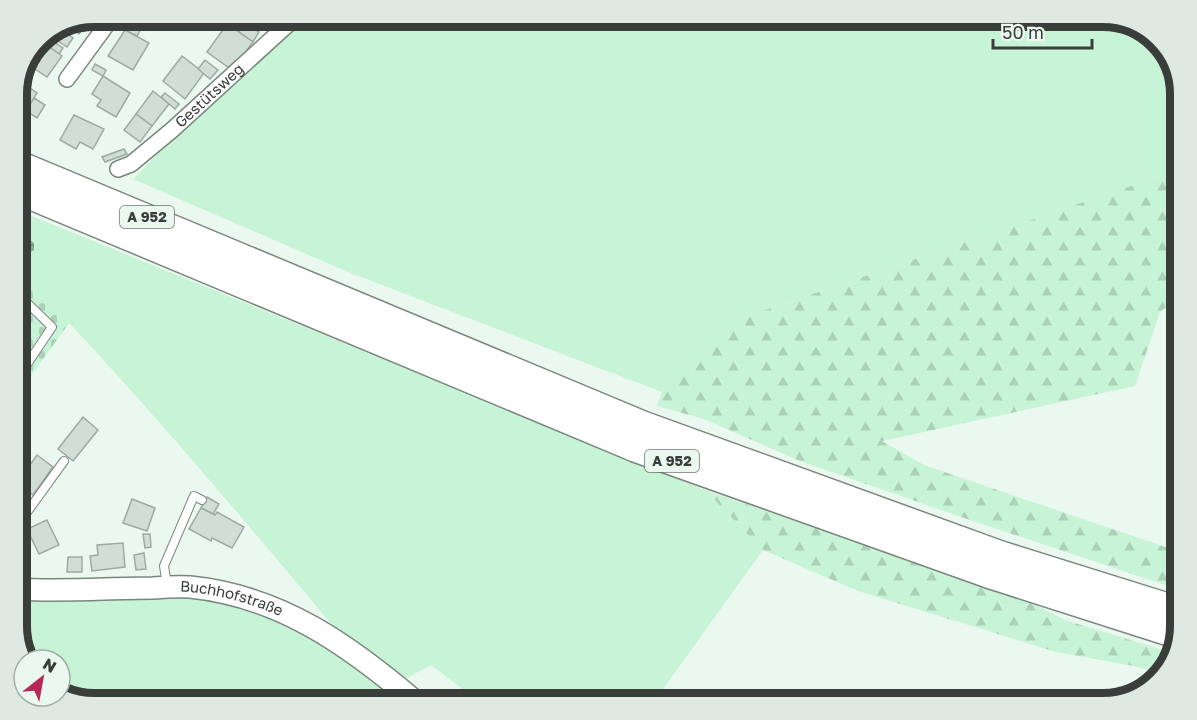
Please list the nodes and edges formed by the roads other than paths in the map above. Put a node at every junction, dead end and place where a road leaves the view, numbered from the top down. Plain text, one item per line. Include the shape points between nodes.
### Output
1 (105, 27) edge
2 (285, 27) edge
3 (67, 79) dead end
4 (27, 168) edge
5 (118, 169) dead end
6 (27, 194) edge
7 (27, 303) edge
8 (27, 362) edge
9 (64, 461) dead end
10 (202, 500) dead end
11 (27, 512) edge
12 (167, 588) junction
13 (27, 590) edge
14 (1170, 608) edge
15 (1169, 632) edge
16 (404, 693) edge

1 - 3 street
2 - 5 street, Gestütsweg via 172,130
4 - 14 highway, A 952 via 643,424 1000,555
6 - 15 highway, A 952 via 635,448 994,576
7 - 8 lane via 52,327
9 - 11 lane
10 - 12 lane via 194,496 164,566
12 - 13 main road, Buchhofstraße
12 - 16 main road, Buchhofstraße via 189,587 262,603 301,621 372,665

